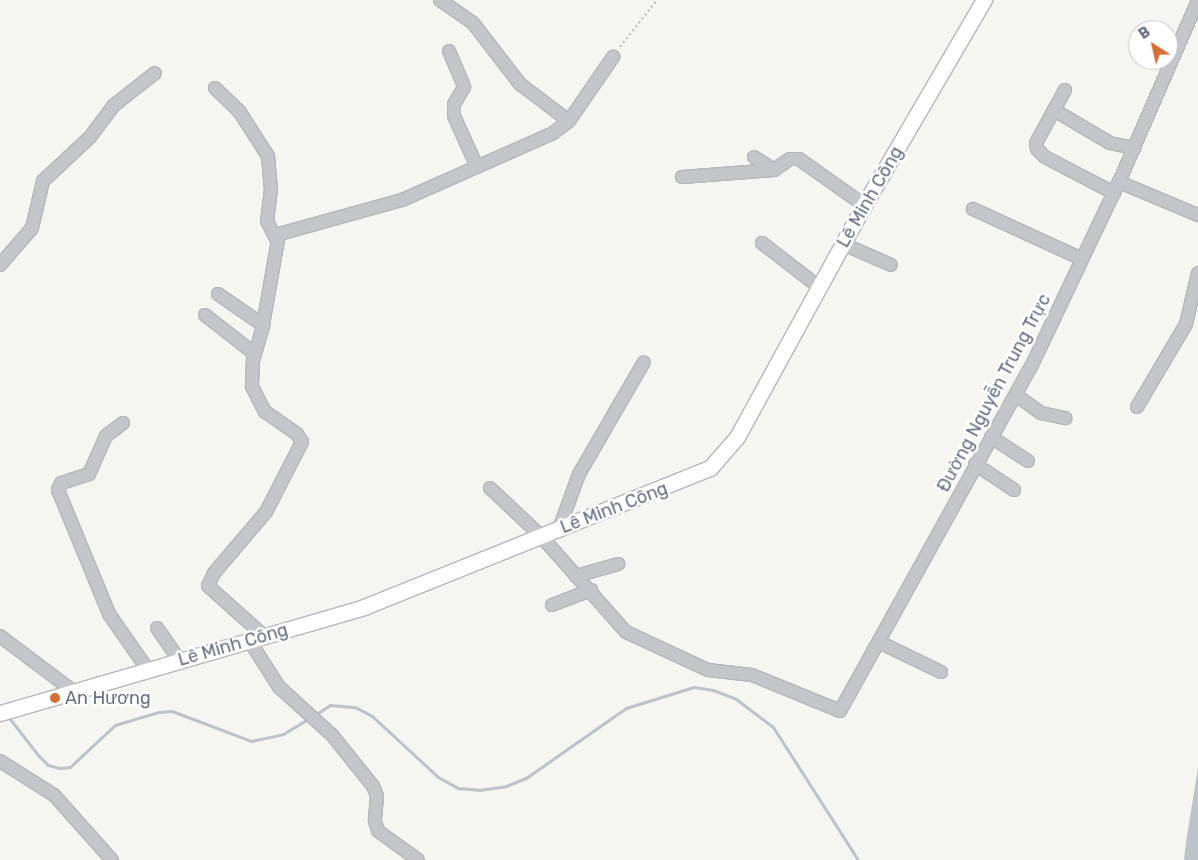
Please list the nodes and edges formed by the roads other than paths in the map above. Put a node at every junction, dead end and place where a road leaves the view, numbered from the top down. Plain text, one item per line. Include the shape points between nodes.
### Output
1 (440, 0) edge
2 (984, 0) edge
3 (1198, 0) edge
4 (449, 51) dead end
5 (613, 57) road end
6 (155, 73) dead end
7 (215, 88) dead end
8 (1065, 90) dead end
9 (1054, 110) junction
10 (568, 121) junction
11 (1134, 148) junction
12 (754, 157) dead end
13 (477, 167) junction
14 (774, 170) junction
15 (682, 177) dead end
16 (1117, 187) junction
17 (864, 205) junction
18 (973, 210) dead end
19 (1198, 215) edge
20 (277, 240) junction
21 (762, 242) dead end
22 (843, 244) junction
23 (1082, 259) junction
24 (0, 265) edge
25 (891, 265) dead end
26 (1198, 273) edge
27 (819, 287) junction
28 (218, 294) dead end
29 (205, 315) dead end
30 (263, 326) junction
31 (255, 354) junction
32 (644, 362) dead end
33 (1016, 395) junction
34 (1137, 407) dead end
35 (1065, 418) dead end
36 (123, 424) dead end
37 (990, 437) junction
38 (1028, 461) dead end
39 (975, 464) junction
40 (490, 488) dead end
41 (1014, 490) dead end
42 (559, 529) junction
43 (541, 536) junction
44 (618, 564) dead end
45 (576, 576) junction
46 (591, 590) junction
47 (552, 605) dead end
48 (157, 628) dead end
49 (0, 636) edge
50 (264, 636) junction
51 (249, 640) junction
52 (879, 642) junction
53 (179, 660) junction
54 (148, 670) junction
55 (941, 672) dead end
56 (73, 690) junction
57 (0, 713) edge
58 (0, 761) edge
59 (112, 860) edge
60 (418, 860) edge

1 - 10 street via 473,23 520,84
2 - 17 main road, Lê Minh Công
3 - 11 street, Đường Nguyễn Trung Trực
4 - 13 street via 464,87 454,104 454,116
5 - 10 street
6 - 24 street via 113,106 90,137 43,181 32,228
7 - 20 street via 239,111 268,156 271,189 267,221
8 - 9 street
9 - 11 street via 1110,143
9 - 16 street via 1036,143 1040,154
10 - 13 street via 553,133
11 - 16 street, Đường Nguyễn Trung Trực
12 - 14 street
13 - 20 street via 402,200 286,230
14 - 15 street
14 - 17 street via 790,159 799,159
16 - 19 street
16 - 23 street, Đường Nguyễn Trung Trực
17 - 22 main road, Lê Minh Công
18 - 23 street
20 - 30 street
21 - 27 street
22 - 25 street
22 - 27 main road, Lê Minh Công
23 - 33 street, Đường Nguyễn Trung Trực
26 - 34 street via 1186,324
27 - 42 main road, Lê Minh Công via 757,403 718,462 694,476
28 - 30 street
29 - 31 street
30 - 31 street
31 - 50 street via 252,380 256,398 272,420 300,436 301,446 266,512 214,573 208,586
32 - 42 street via 579,474
33 - 35 street via 1041,413
33 - 37 street, Đường Nguyễn Trung Trực
36 - 54 street via 106,436 90,474 61,483 58,490 109,614
37 - 38 street
37 - 39 street, Đường Nguyễn Trung Trực
39 - 41 street
39 - 52 street, Đường Nguyễn Trung Trực
40 - 43 street
42 - 43 main road, Lê Minh Công
43 - 45 street
43 - 50 main road, Lê Minh Công via 364,607
44 - 45 street
45 - 46 street
46 - 47 street
46 - 52 street, Đường Nguyễn Trung Trực via 620,626 634,637 708,670 752,675 840,711
48 - 53 street
49 - 56 street
50 - 51 main road, Lê Minh Công
51 - 53 main road, Lê Minh Công
51 - 60 street via 279,687 314,717 373,786 377,796 375,821 378,831
52 - 55 street
53 - 54 main road, Lê Minh Công
54 - 56 main road, Lê Minh Công
56 - 57 main road, Lê Minh Công
58 - 59 street via 54,795

